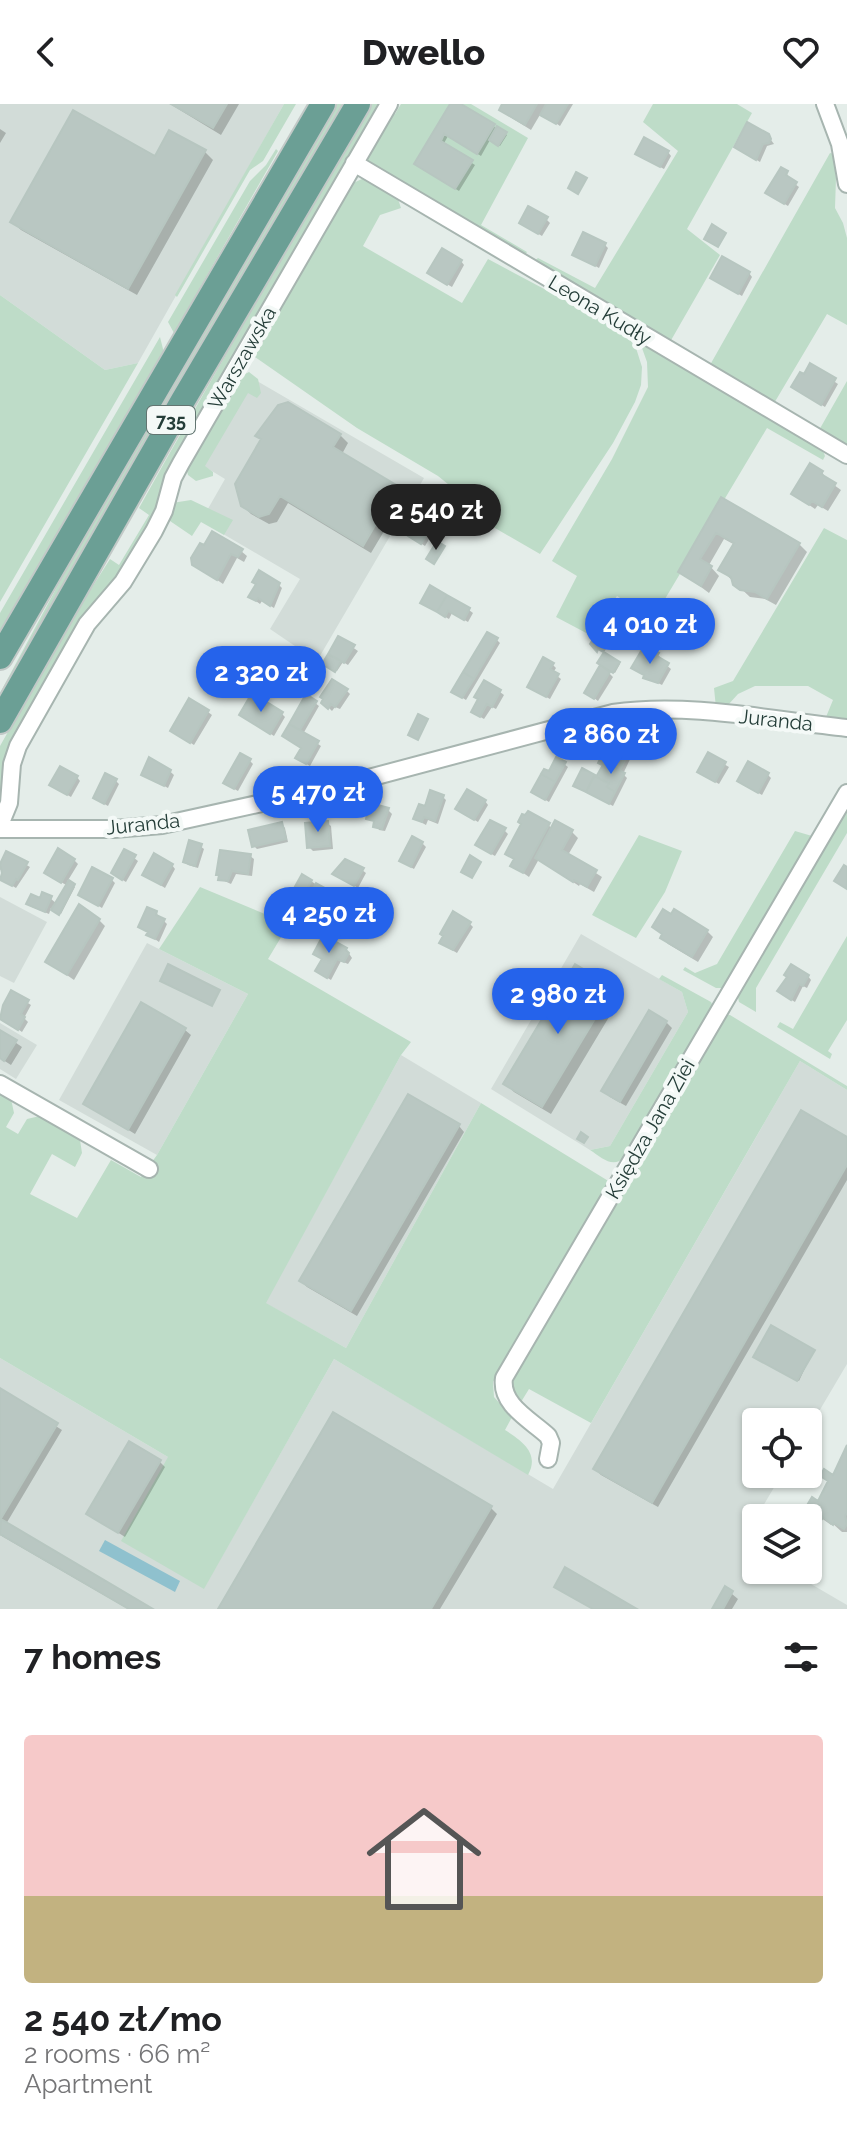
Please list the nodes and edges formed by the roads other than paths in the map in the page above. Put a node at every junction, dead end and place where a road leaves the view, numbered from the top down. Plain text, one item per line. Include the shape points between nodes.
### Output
1 (323, 104) edge
2 (358, 104) edge
3 (389, 104) edge
4 (825, 104) edge
5 (354, 163) junction
6 (847, 184) edge
7 (847, 455) edge
8 (0, 657) edge
9 (0, 721) edge
10 (847, 728) edge
11 (847, 793) edge
12 (0, 827) edge
13 (0, 1084) edge
14 (149, 1169) dead end
15 (548, 1459) dead end

1 - 8 main road, 735
2 - 9 main road, Warszawska / 735
3 - 5 street, Warszawska
4 - 6 street
5 - 7 street, Leona Kudły
5 - 12 street, Warszawska via 181,463 154,531 123,582 87,624 24,734 14,755 9,803
10 - 12 street, Juranda via 639,709 162,825
11 - 15 street, Księdza Jana Ziei via 504,1378 510,1402 548,1436
13 - 14 street

